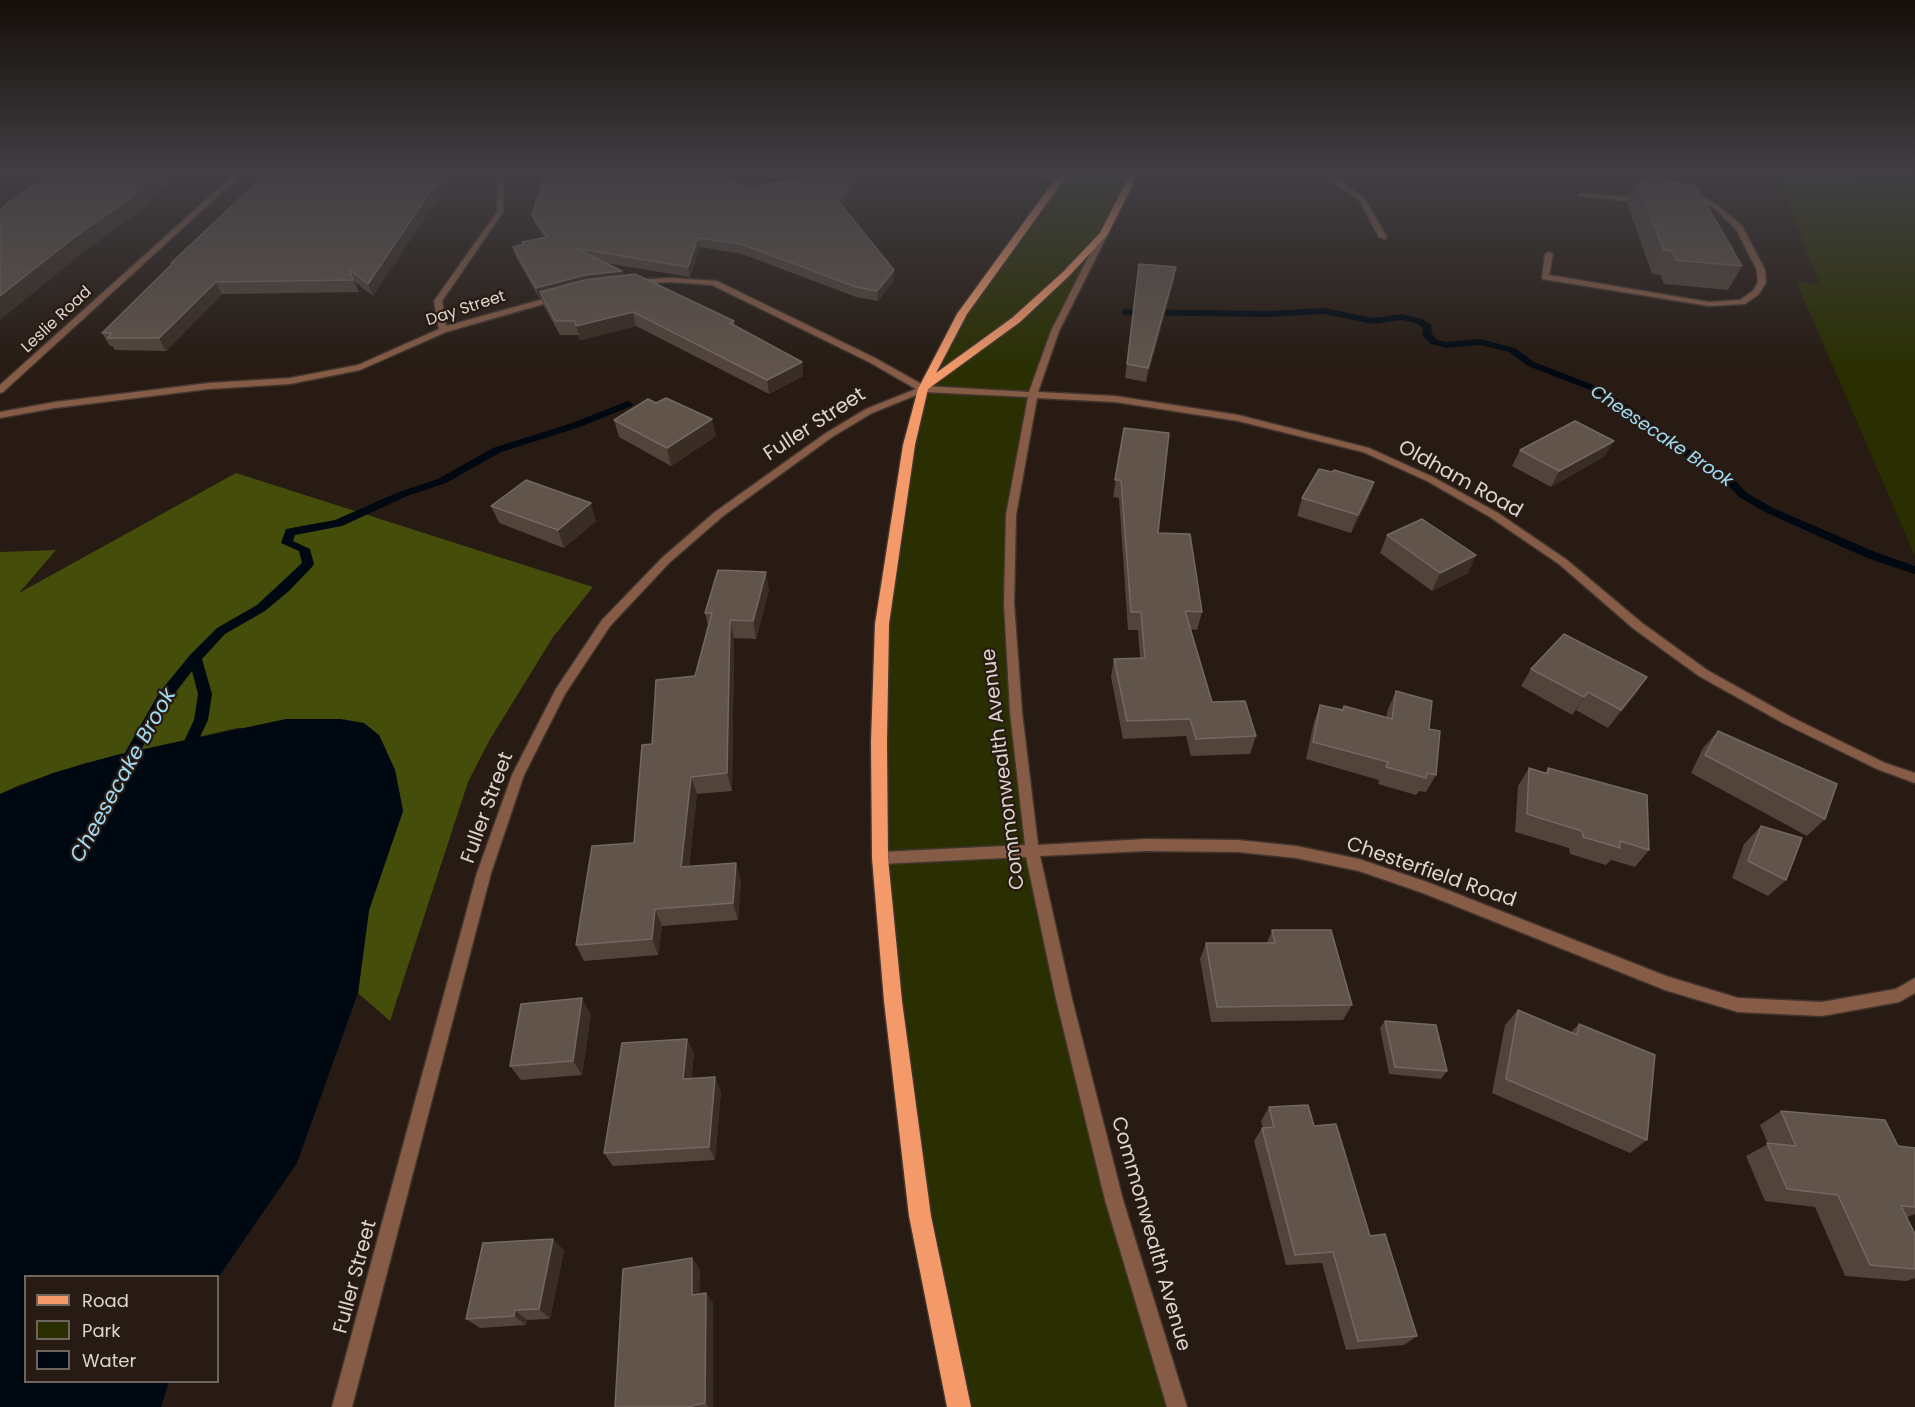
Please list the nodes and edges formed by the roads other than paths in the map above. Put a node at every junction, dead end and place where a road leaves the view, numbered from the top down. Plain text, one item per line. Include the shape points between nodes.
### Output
1 (166, 240) edge
2 (481, 240) edge
3 (1016, 240) edge
4 (1098, 240) edge
5 (1101, 240) edge
6 (1745, 240) edge
7 (1549, 254) dead end
8 (621, 284) edge
9 (568, 294) edge
10 (443, 330) junction
11 (923, 389) junction
12 (0, 390) edge
13 (1033, 394) junction
14 (0, 416) edge
15 (1915, 778) edge
16 (1032, 852) junction
17 (880, 858) junction
18 (1915, 985) edge
19 (342, 1407) edge
20 (959, 1407) edge
21 (1177, 1407) edge

1 - 12 street, Leslie Road
2 - 10 street via 438,301
3 - 11 main road via 962,314
4 - 11 main road, Commonwealth Avenue via 1016,320
5 - 13 street, Commonwealth Avenue via 1055,331
6 - 7 street via 1761,270 1762,282 1742,302 1709,304 1545,277
8 - 11 street via 671,280 714,284
9 - 10 street, Day Street
10 - 14 street, Day Street via 360,367 291,381 209,386
11 - 13 street, Oldham Road
11 - 17 main road via 909,445 882,624
11 - 19 street, Fuller Street via 869,411 829,435 719,514 666,560 606,623 560,692 518,775 484,873
13 - 15 street, Oldham Road via 1185,408 1366,450 1430,479 1494,515 1563,562 1638,626 1703,673 1787,720 1881,766
13 - 16 street, Commonwealth Avenue via 1011,515 1009,603 1016,712
16 - 17 street, Chesterfield Road
16 - 18 street, Chesterfield Road via 1146,845 1238,846 1296,852 1359,865 1427,888 1665,983 1738,1005 1822,1009 1899,995
16 - 21 street, Commonwealth Avenue via 1114,1200
17 - 20 main road via 920,1216

